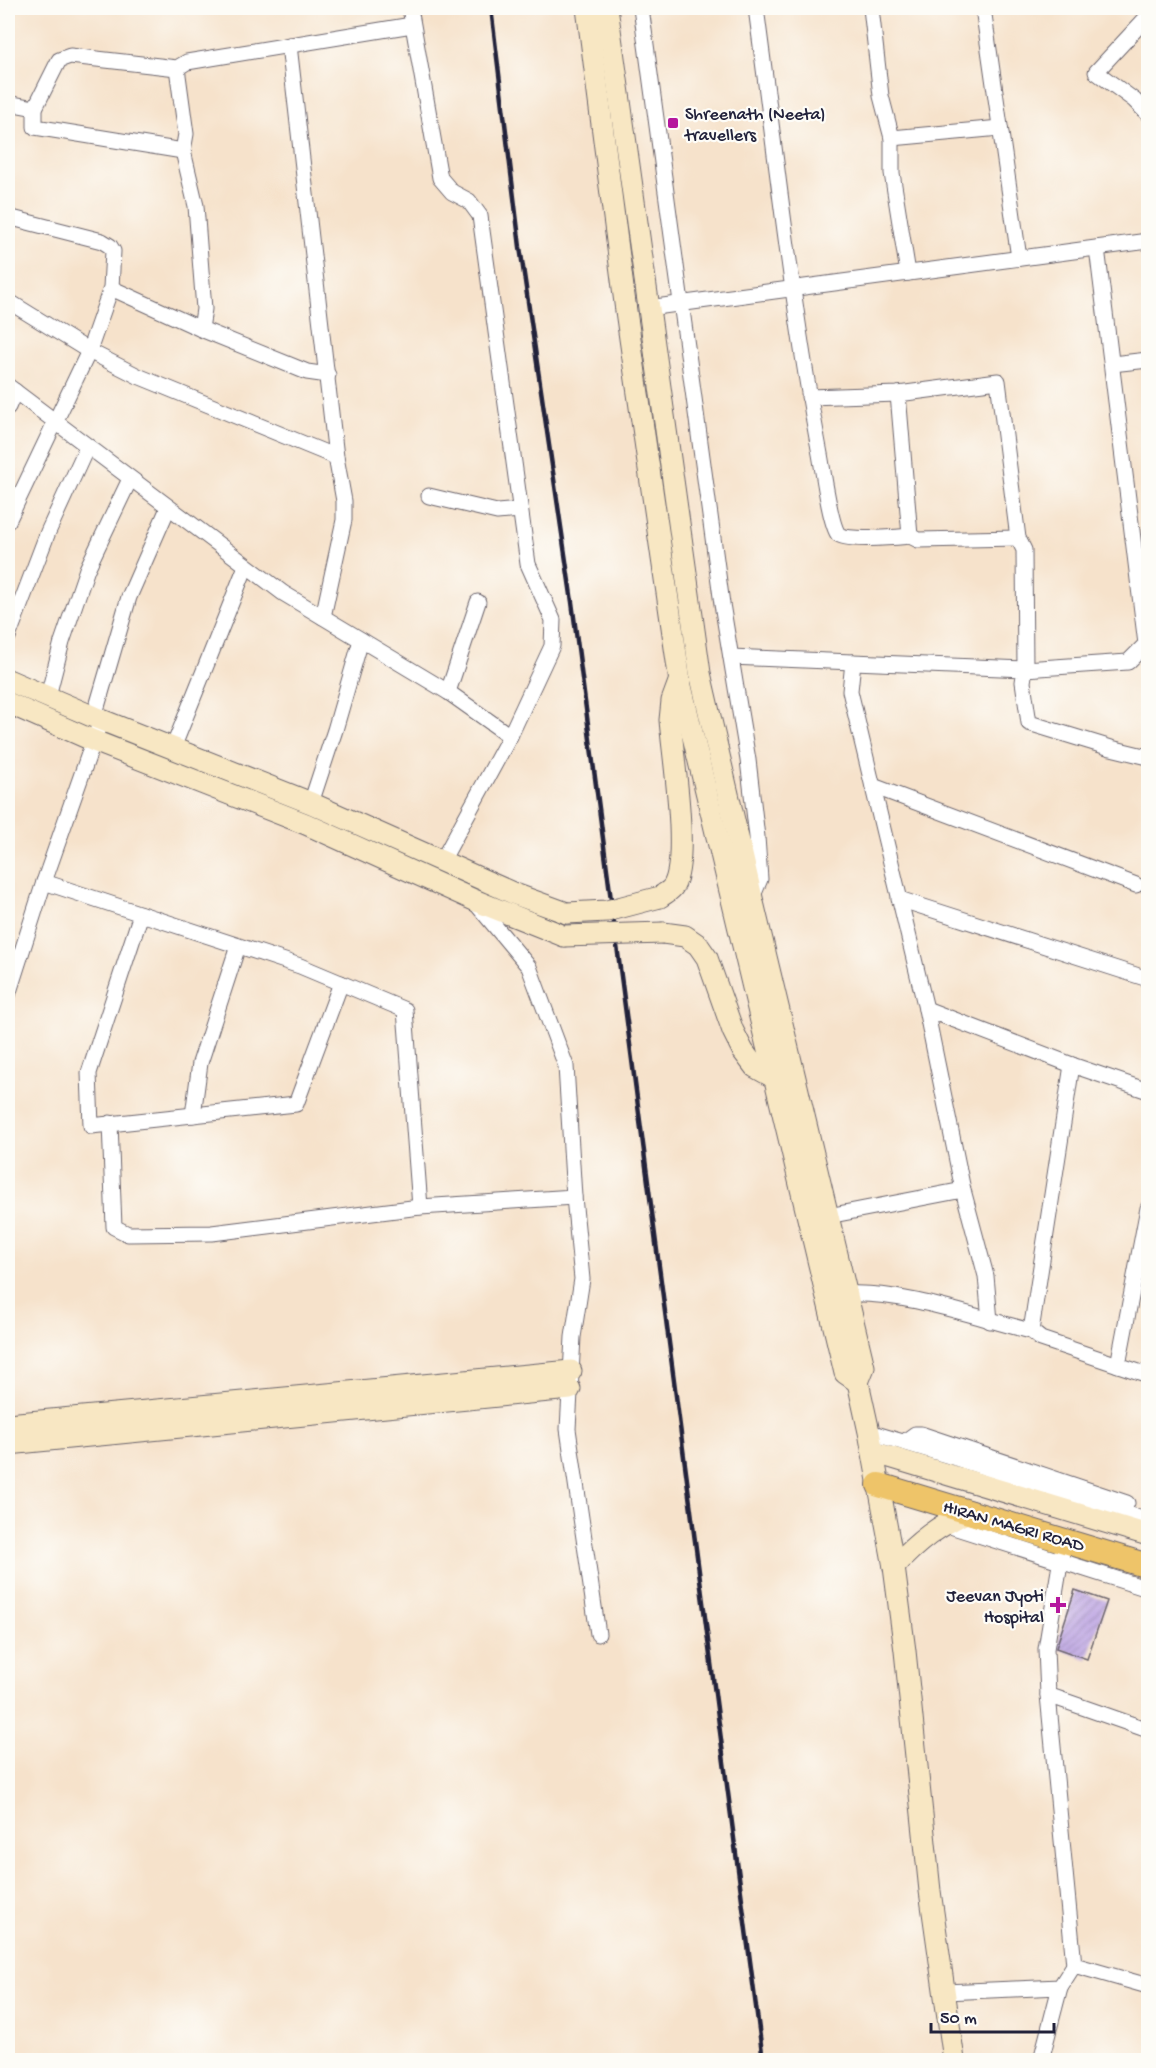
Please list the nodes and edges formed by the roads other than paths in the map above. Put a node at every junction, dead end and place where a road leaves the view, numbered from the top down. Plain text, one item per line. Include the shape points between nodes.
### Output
1 (410, 8) edge
2 (587, 8) edge
3 (607, 8) edge
4 (641, 8) edge
5 (756, 8) edge
6 (871, 8) edge
7 (983, 8) edge
8 (1149, 16) edge
9 (412, 25) junction
10 (289, 45) junction
11 (177, 68) junction
12 (8, 103) edge
13 (35, 108) junction
14 (1149, 114) edge
15 (1000, 128) junction
16 (892, 138) junction
17 (183, 151) junction
18 (8, 217) edge
19 (1149, 241) edge
20 (1097, 248) junction
21 (1019, 258) junction
22 (908, 273) junction
23 (111, 288) junction
24 (794, 288) junction
25 (8, 301) edge
26 (681, 303) junction
27 (648, 308) junction
28 (201, 329) junction
29 (88, 351) junction
30 (1149, 360) edge
31 (1112, 364) junction
32 (328, 375) junction
33 (11, 388) edge
34 (898, 394) junction
35 (809, 397) junction
36 (8, 407) edge
37 (54, 421) junction
38 (87, 447) junction
39 (336, 457) junction
40 (130, 480) junction
41 (429, 496) dead end
42 (168, 508) junction
43 (520, 510) junction
44 (8, 521) edge
45 (910, 536) junction
46 (1018, 538) junction
47 (246, 566) junction
48 (478, 602) dead end
49 (323, 617) junction
50 (8, 637) edge
51 (361, 640) junction
52 (731, 657) junction
53 (853, 662) junction
54 (1025, 669) junction
55 (8, 680) edge
56 (680, 682) junction
57 (448, 692) junction
58 (48, 696) junction
59 (8, 703) edge
60 (97, 719) junction
61 (510, 736) junction
62 (94, 741) junction
63 (173, 748) junction
64 (1149, 757) edge
65 (873, 786) junction
66 (311, 803) junction
67 (442, 861) junction
68 (44, 882) junction
69 (1136, 885) dead end
70 (752, 898) junction
71 (899, 899) junction
72 (474, 900) junction
73 (141, 914) junction
74 (238, 946) junction
75 (11, 974) edge
76 (1149, 979) edge
77 (341, 983) junction
78 (8, 995) edge
79 (926, 1009) junction
80 (1072, 1065) junction
81 (773, 1077) junction
82 (1149, 1091) edge
83 (193, 1115) junction
84 (110, 1124) junction
85 (963, 1190) junction
86 (574, 1197) junction
87 (420, 1207) junction
88 (1149, 1208) edge
89 (828, 1216) junction
90 (847, 1294) junction
91 (990, 1321) junction
92 (1031, 1331) junction
93 (1118, 1365) junction
94 (1149, 1375) edge
95 (571, 1380) junction
96 (858, 1382) junction
97 (8, 1424) edge
98 (871, 1442) junction
99 (904, 1442) junction
100 (8, 1444) edge
101 (879, 1485) junction
102 (1149, 1510) edge
103 (970, 1511) junction
104 (1149, 1521) edge
105 (944, 1524) junction
106 (1149, 1535) edge
107 (1062, 1550) junction
108 (1149, 1566) edge
109 (894, 1567) junction
110 (1149, 1589) edge
111 (598, 1634) dead end
112 (1048, 1695) junction
113 (1149, 1730) edge
114 (1074, 1965) junction
115 (1149, 1986) edge
116 (1060, 1987) junction
117 (945, 1992) junction
118 (954, 2061) edge
119 (1041, 2061) edge

1 - 9 street
2 - 56 street
3 - 27 street
4 - 26 street
5 - 24 street
6 - 16 street via 881,96
7 - 15 street
8 - 14 street via 1096,72
9 - 10 street
9 - 43 street via 440,178 452,192 469,201 480,216
10 - 11 street
10 - 32 street
11 - 13 street via 70,57 58,60
11 - 17 street via 186,134
12 - 13 street
13 - 17 street via 35,128
15 - 16 street
15 - 21 street
16 - 22 street via 891,173
17 - 28 street via 195,206 204,309
18 - 23 street via 110,246
19 - 20 street
20 - 21 street
20 - 31 street
21 - 22 street
22 - 24 street
23 - 28 street
23 - 29 street
24 - 26 street
24 - 35 street
25 - 29 street
26 - 27 street
26 - 52 street
27 - 70 street via 700,673
28 - 32 street via 307,372
29 - 37 street
29 - 39 street via 138,376
30 - 31 street
31 - 54 street via 1146,644 1128,662
32 - 39 street
33 - 36 street
33 - 37 street
34 - 35 street
34 - 45 street
34 - 46 street via 998,381
35 - 45 street via 838,534 857,538
37 - 38 street
37 - 44 street
38 - 40 street
38 - 50 street via 48,532
39 - 49 street via 344,520
40 - 42 street
40 - 58 street via 87,569
41 - 43 street via 497,512
42 - 47 street
42 - 60 street via 129,597
43 - 61 street via 528,564 553,620 552,646
45 - 46 street via 918,540
46 - 54 street via 1024,550
47 - 49 street
47 - 63 street
48 - 57 street
49 - 51 street
51 - 57 street
51 - 66 street
52 - 53 street
52 - 70 street via 757,837 760,879
53 - 54 street
53 - 65 street via 850,691
54 - 64 street via 1029,723
55 - 58 street
56 - 67 street, bridge via 670,720 680,852 673,888 660,897 607,911 567,913
56 - 81 street
57 - 61 street
58 - 60 street
59 - 62 street
60 - 62 street
60 - 63 street
61 - 67 street
62 - 68 street
62 - 72 street via 306,824
63 - 66 street
65 - 69 street
65 - 71 street
66 - 67 street
68 - 73 street
68 - 75 street
70 - 89 street
71 - 76 street
71 - 79 street
72 - 81 street, bridge via 564,936 685,936 707,958 742,1051 755,1067
72 - 86 street via 529,967 566,1066
73 - 74 street
73 - 84 street via 89,1073 91,1126
74 - 77 street
74 - 83 street via 200,1063
75 - 78 street
77 - 83 street via 296,1104
77 - 87 street via 405,1010
79 - 80 street
79 - 85 street
80 - 82 street
80 - 92 street
81 - 96 street via 845,1373
83 - 84 street
84 - 87 street via 114,1227 128,1234 212,1233
85 - 89 street
85 - 91 street via 986,1276
86 - 87 street
86 - 95 street via 582,1279
88 - 93 street
89 - 90 street
90 - 91 street via 907,1299
90 - 96 street via 864,1367
91 - 92 street
92 - 93 street via 1041,1339
93 - 94 street
95 - 97 street
95 - 100 street
95 - 111 street via 568,1429
96 - 98 street
98 - 99 street
98 - 101 street
98 - 106 street
99 - 102 street via 921,1434
99 - 104 street
101 - 103 main road, HIRAN MAGRI ROAD
101 - 109 street
103 - 105 street
103 - 107 main road, HIRAN MAGRI ROAD
105 - 107 street
105 - 109 street via 911,1548
107 - 108 main road, HIRAN MAGRI ROAD
107 - 110 street
107 - 112 street via 1046,1649
109 - 117 street
112 - 113 street
112 - 114 street
114 - 115 street
114 - 116 street
116 - 117 street
116 - 119 street
117 - 118 street

